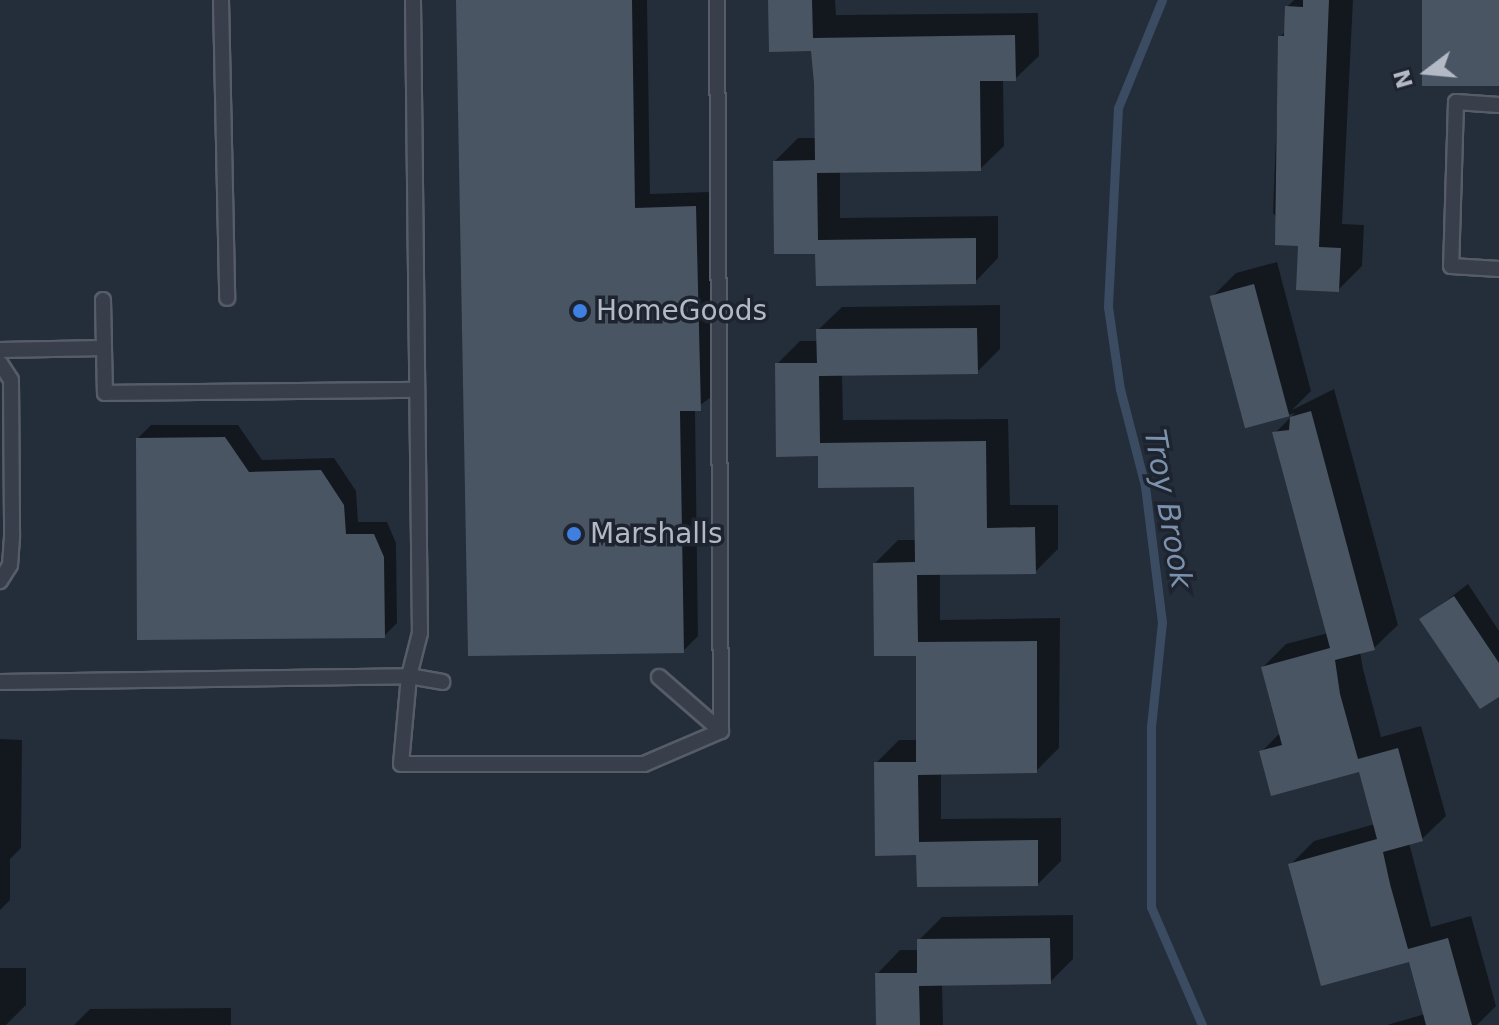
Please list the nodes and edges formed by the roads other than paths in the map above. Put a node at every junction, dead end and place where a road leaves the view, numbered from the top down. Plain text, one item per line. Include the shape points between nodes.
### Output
1 (221, 0) edge
2 (413, 0) edge
3 (717, 0) edge
4 (1499, 105) edge
5 (1499, 269) edge
6 (227, 298) dead end
7 (103, 300) dead end
8 (104, 348) junction
9 (0, 350) edge
10 (0, 363) edge
11 (417, 390) junction
12 (0, 417) edge
13 (9, 448) junction
14 (6, 537) edge
15 (0, 581) edge
16 (409, 676) junction
17 (659, 677) dead end
18 (0, 682) edge
19 (442, 682) dead end
20 (721, 731) junction

1 - 6 lane
2 - 11 lane
3 - 20 lane
4 - 5 lane via 1456,102 1451,266
7 - 8 lane
8 - 9 lane
8 - 11 lane via 105,393
10 - 13 lane via 11,380
11 - 16 lane via 420,633
12 - 13 lane
13 - 14 lane
14 - 15 lane via 10,565
16 - 18 lane
16 - 19 lane
16 - 20 lane via 401,764 644,764
17 - 20 lane

